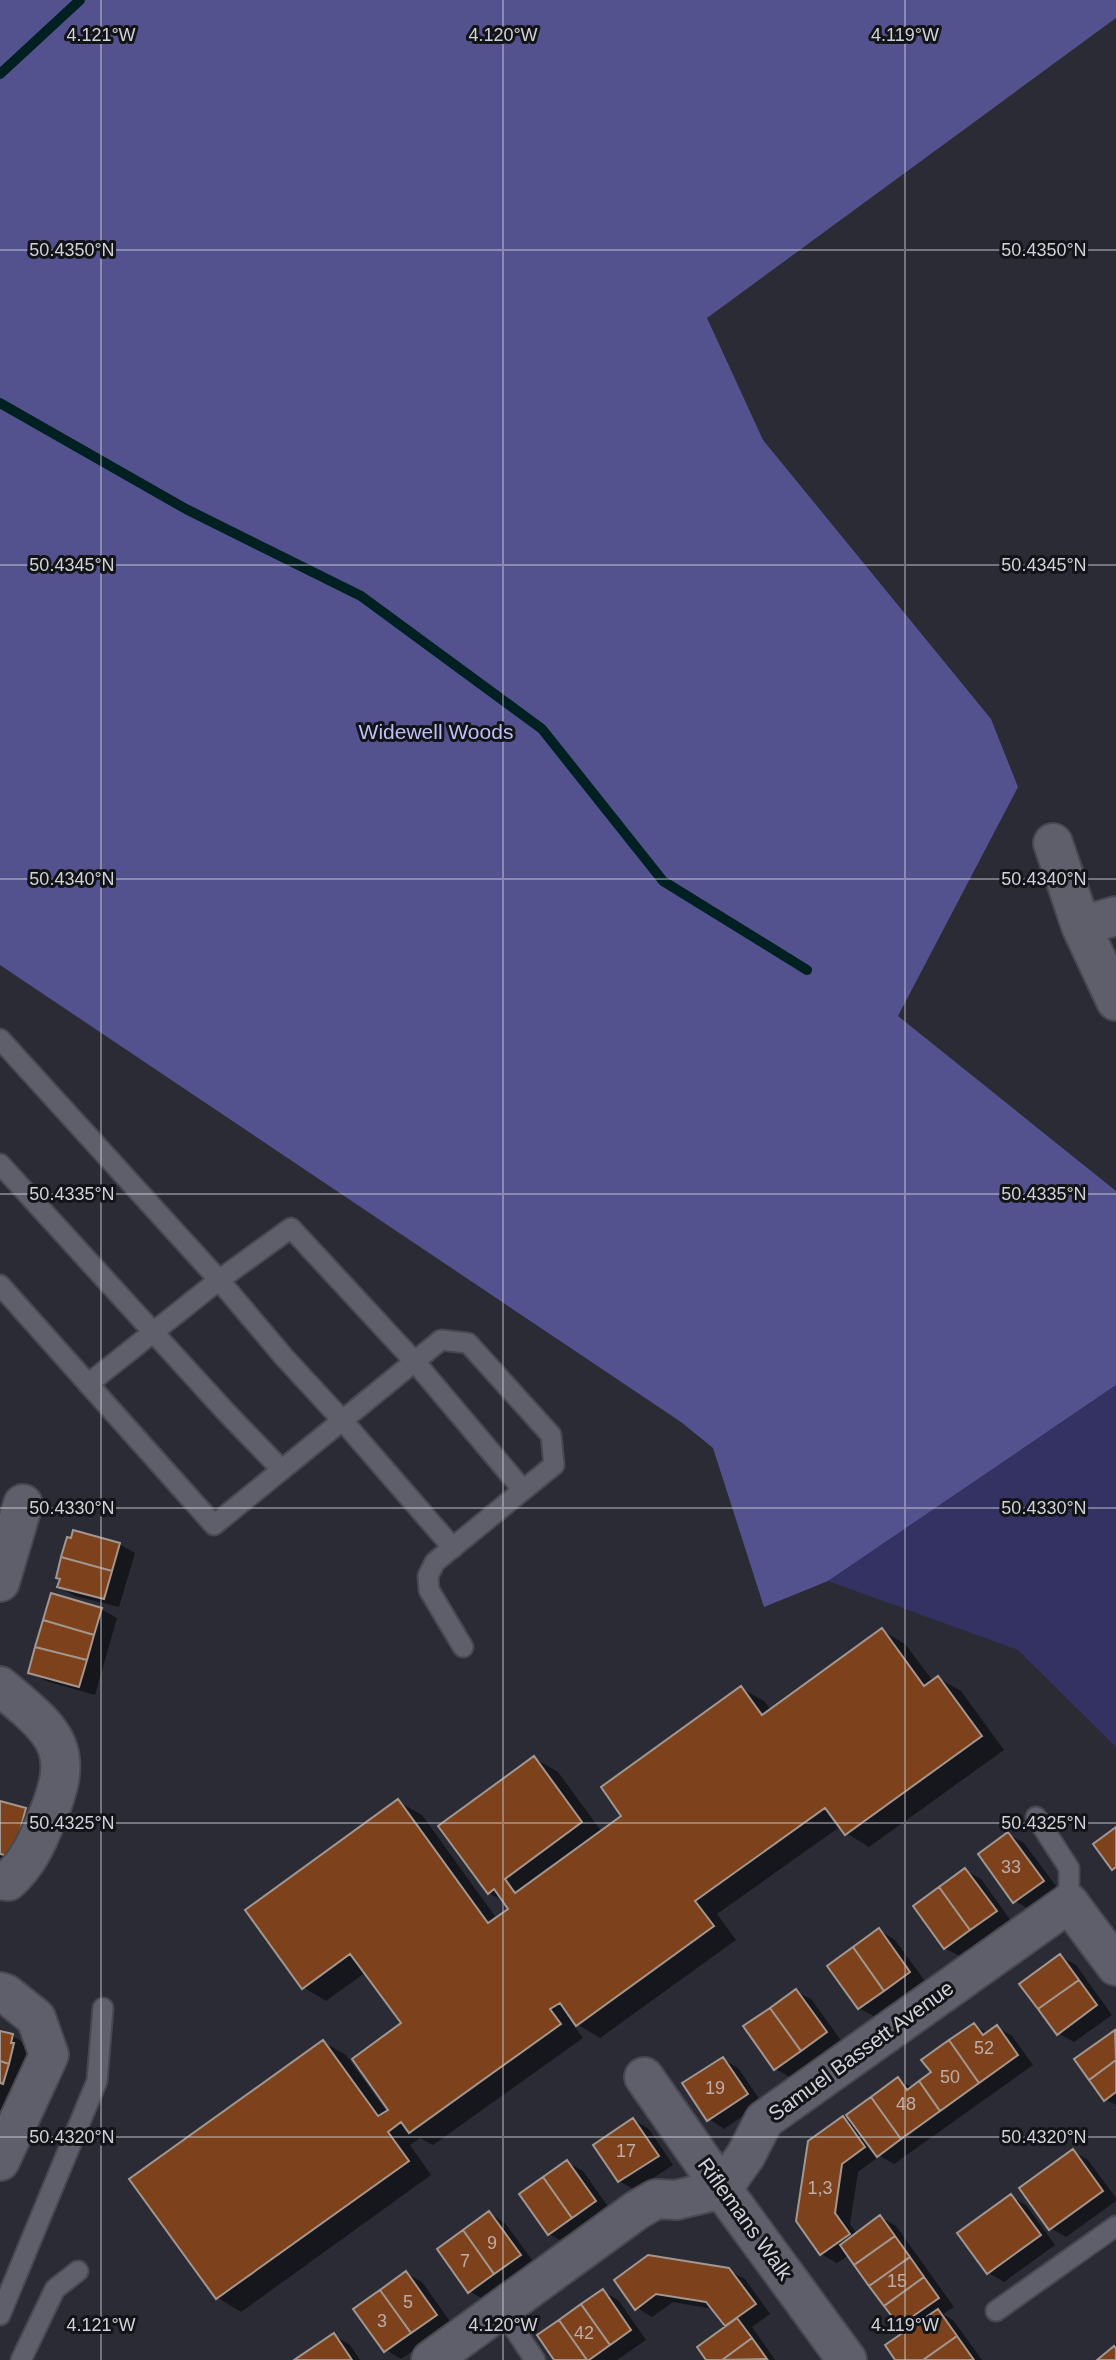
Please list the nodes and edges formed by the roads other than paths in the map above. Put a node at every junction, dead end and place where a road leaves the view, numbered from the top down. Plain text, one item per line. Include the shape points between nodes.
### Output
1 (1053, 843) dead end
2 (1098, 921) edge
3 (1116, 1001) edge
4 (4, 1051) edge
5 (0, 1164) edge
6 (219, 1280) junction
7 (0, 1285) edge
8 (153, 1333) junction
9 (415, 1362) junction
10 (88, 1384) junction
11 (342, 1420) junction
12 (282, 1470) junction
13 (523, 1490) junction
14 (23, 1504) dead end
15 (453, 1548) junction
16 (0, 1582) edge
17 (463, 1647) dead end
18 (0, 1686) edge
19 (1036, 1817) dead end
20 (0, 1880) edge
21 (1069, 1903) junction
22 (1116, 1966) edge
23 (0, 1992) edge
24 (103, 2008) dead end
25 (644, 2077) dead end
26 (0, 2161) edge
27 (722, 2189) junction
28 (1116, 2226) edge
29 (78, 2271) dead end
30 (502, 2310) junction
31 (996, 2311) dead end
32 (0, 2315) edge
33 (21, 2360) edge
34 (431, 2360) edge
35 (535, 2360) edge
36 (847, 2360) edge

1 - 2 street
2 - 3 street
4 - 6 lane
5 - 8 lane
6 - 8 lane
6 - 9 lane via 291,1228
6 - 11 lane
7 - 10 lane
8 - 10 lane
8 - 12 lane
9 - 11 lane
9 - 13 lane
9 - 13 lane via 441,1340 468,1343 551,1435 554,1465
10 - 12 lane via 215,1525
11 - 12 lane
11 - 15 lane
13 - 15 lane
14 - 16 street
15 - 17 lane via 435,1562 428,1576 429,1590
18 - 20 street via 47,1729 62,1772 31,1855 8,1881
19 - 21 lane via 1069,1868
21 - 22 street
21 - 27 street, Samuel Bassett Avenue via 764,2120
23 - 26 street via 36,2018 48,2055
24 - 32 lane via 97,2081
25 - 27 street, Riflemans Walk
27 - 30 street via 676,2200 656,2199
27 - 36 street, Riflemans Walk
28 - 31 lane
29 - 33 lane via 55,2289
30 - 34 street
30 - 35 lane

